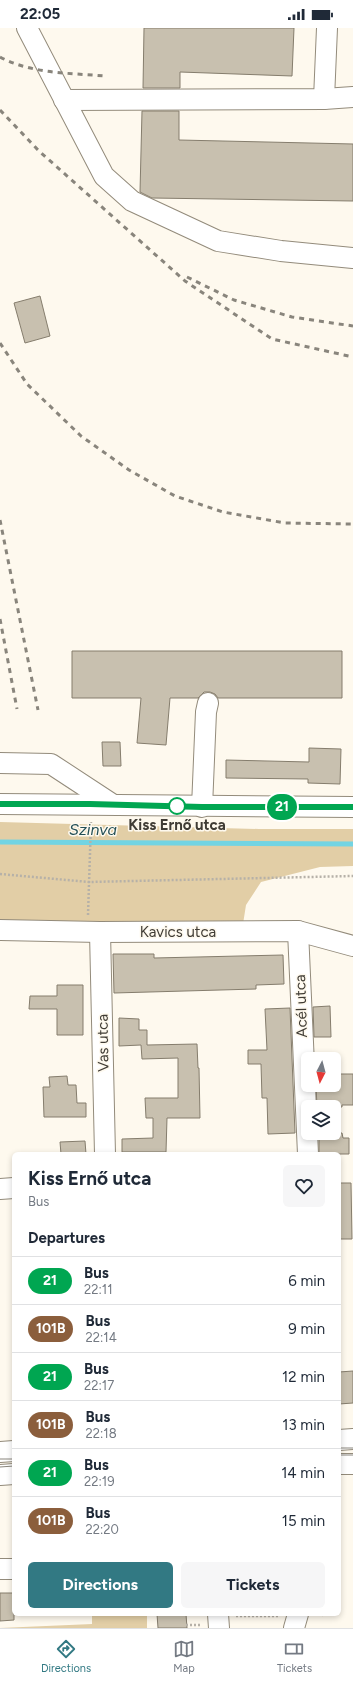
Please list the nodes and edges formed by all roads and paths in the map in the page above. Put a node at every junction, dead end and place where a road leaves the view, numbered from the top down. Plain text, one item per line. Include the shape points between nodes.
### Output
1 (27, 28) edge
2 (327, 28) edge
3 (353, 97) edge
4 (324, 99) junction
5 (64, 100) junction
6 (353, 258) edge
7 (208, 703) dead end
8 (0, 763) edge
9 (0, 804) edge
10 (112, 804) junction
11 (202, 807) junction
12 (353, 807) edge
13 (90, 826) dead end
14 (0, 874) edge
15 (353, 876) edge
16 (89, 882) junction
17 (0, 930) edge
18 (298, 931) junction
19 (100, 932) junction
20 (353, 946) edge
21 (105, 1152) edge
22 (308, 1152) edge
23 (12, 1188) edge
24 (0, 1189) edge
25 (353, 1439) edge
26 (341, 1440) edge
27 (12, 1451) edge
28 (0, 1452) edge
29 (341, 1464) edge
30 (353, 1464) edge
31 (12, 1474) edge
32 (0, 1475) edge
33 (12, 1569) edge
34 (0, 1570) edge
35 (226, 1616) edge
36 (244, 1616) edge
37 (296, 1619) edge
38 (219, 1628) edge

1 - 5 street
2 - 4 street
3 - 4 street
4 - 5 street
5 - 6 street via 104,176 132,201 218,241 281,251
7 - 11 street
8 - 10 street via 51,764
9 - 10 street
10 - 11 street
11 - 12 street
13 - 16 path
14 - 16 path
15 - 16 path
16 - 19 path via 88,915
17 - 19 street, Kavics utca
18 - 19 street, Kavics utca
18 - 20 street, Kavics utca
18 - 22 street, Acél utca
19 - 21 street, Vas utca
23 - 24 street
25 - 26 street
27 - 28 street
29 - 30 street
31 - 32 street
33 - 34 street
35 - 38 street
36 - 37 path

